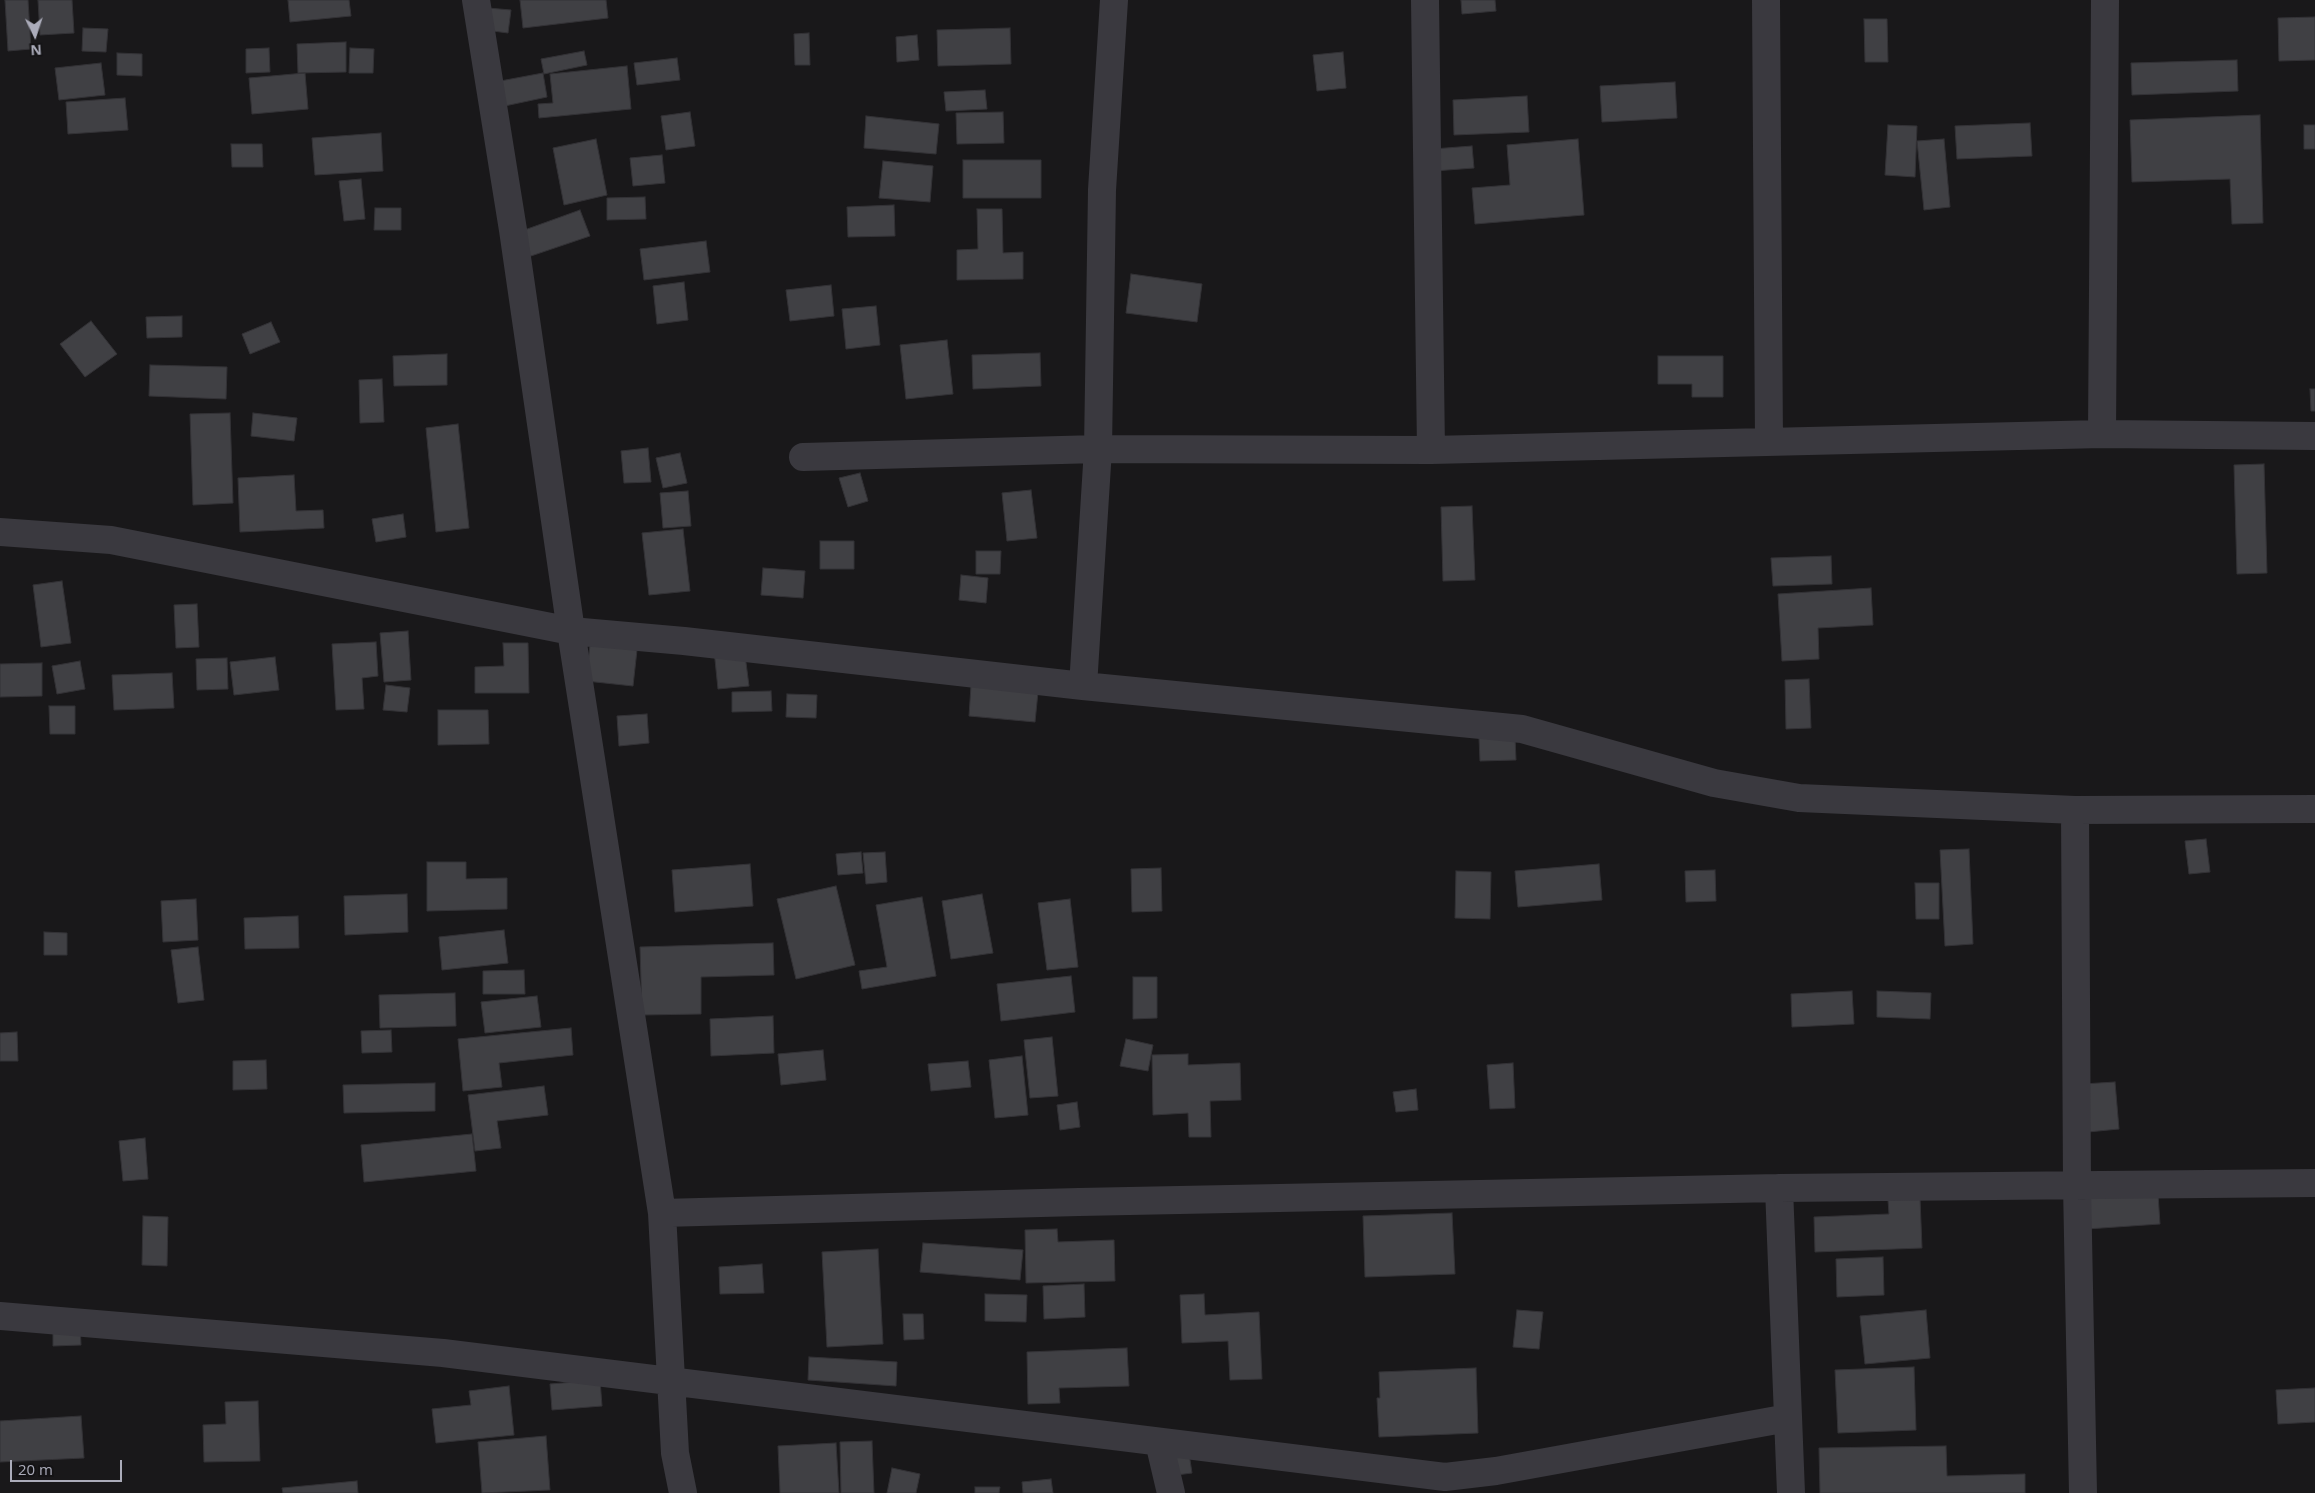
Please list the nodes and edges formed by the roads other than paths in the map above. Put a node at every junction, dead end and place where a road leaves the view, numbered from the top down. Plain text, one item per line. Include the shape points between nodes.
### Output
1 (476, 0) edge
2 (1114, 0) edge
3 (1426, 0) edge
4 (1766, 0) edge
5 (2105, 0) edge
6 (2102, 434) junction
7 (2315, 436) edge
8 (1769, 441) junction
9 (1098, 449) junction
10 (1431, 450) junction
11 (803, 457) dead end
12 (0, 532) edge
13 (571, 630) junction
14 (1083, 686) junction
15 (2075, 810) junction
16 (2315, 810) edge
17 (2315, 1183) edge
18 (2077, 1185) junction
19 (1779, 1188) junction
20 (662, 1213) junction
21 (0, 1316) edge
22 (670, 1382) junction
23 (1788, 1418) junction
24 (1159, 1442) junction
25 (1497, 1482) edge
26 (683, 1493) edge
27 (1171, 1493) edge
28 (1791, 1493) edge
29 (2083, 1493) edge

1 - 13 street
2 - 9 street via 1102,190
3 - 10 street
4 - 8 street
5 - 6 street
6 - 7 street
6 - 8 street
8 - 10 street
9 - 10 street
9 - 11 street
9 - 14 street
12 - 13 street via 111,540
13 - 14 street
13 - 20 street
14 - 15 street via 1522,729 1714,783 1799,798
15 - 16 street
15 - 18 street
17 - 18 street
18 - 19 street
18 - 29 street
19 - 20 street
19 - 23 street
20 - 22 street
21 - 22 street via 443,1352
22 - 24 street
22 - 26 street via 675,1453
23 - 25 street
23 - 28 street
24 - 25 street
24 - 27 street

